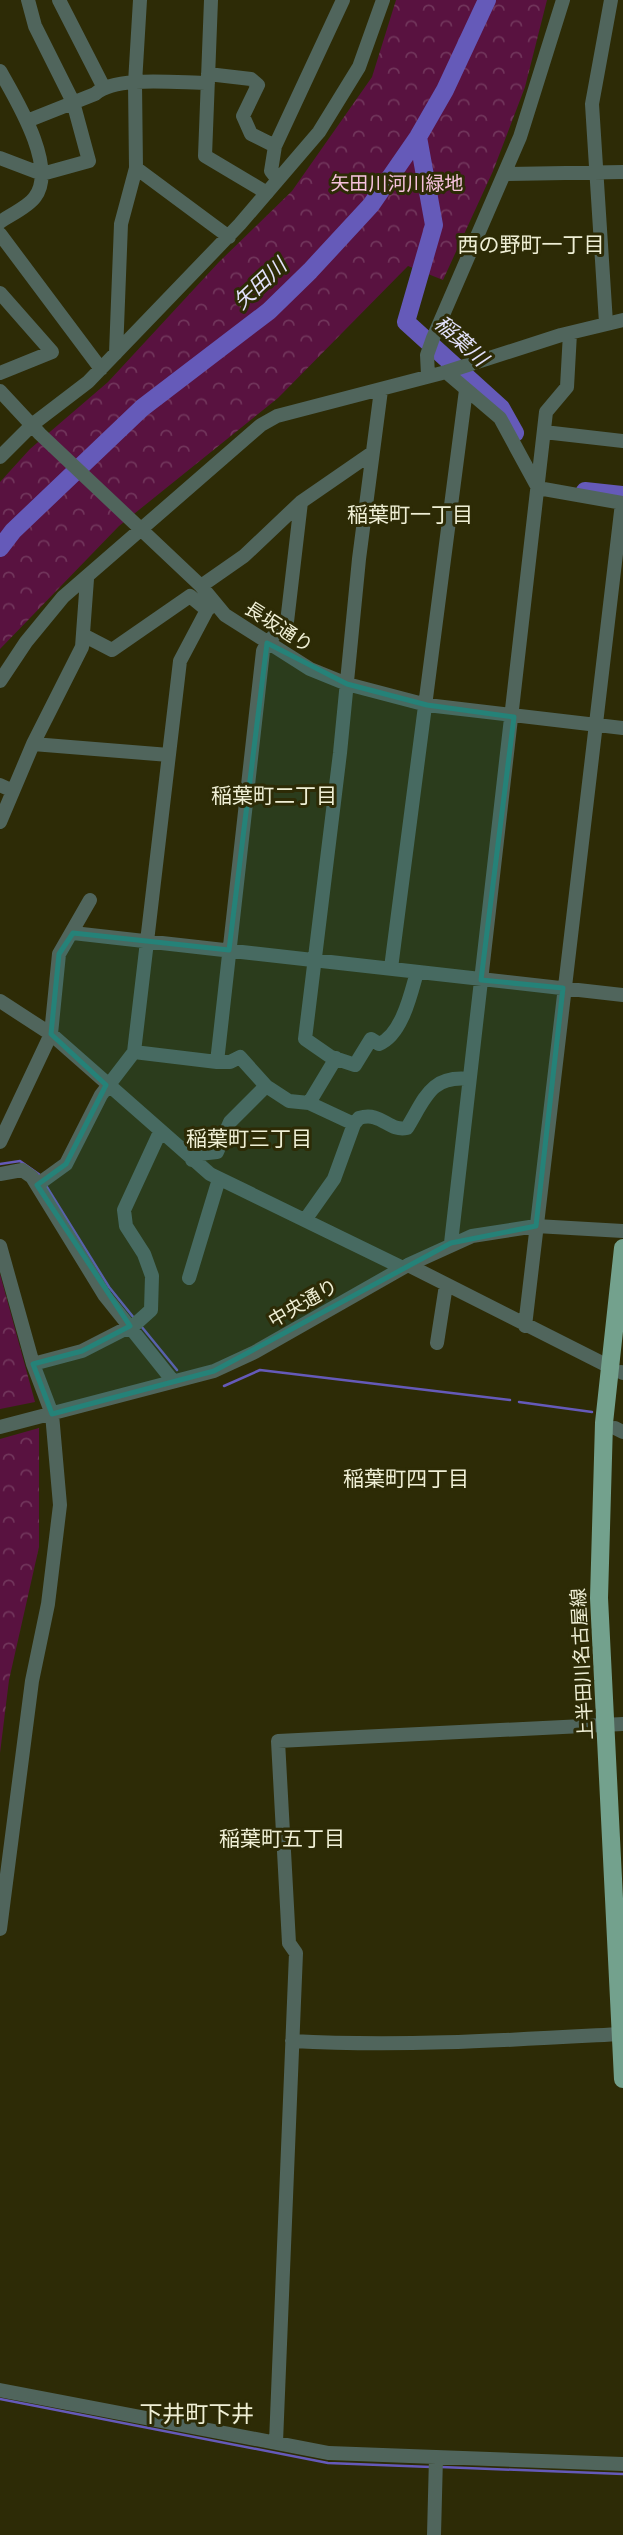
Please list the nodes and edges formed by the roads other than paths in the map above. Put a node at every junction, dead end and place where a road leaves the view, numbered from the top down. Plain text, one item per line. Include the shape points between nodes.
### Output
1 (27, 0) edge
2 (59, 0) edge
3 (140, 0) edge
4 (211, 0) edge
5 (343, 0) edge
6 (383, 0) edge
7 (563, 0) edge
8 (611, 0) edge
9 (0, 71) edge
10 (208, 78) junction
11 (135, 83) junction
12 (103, 86) junction
13 (73, 102) junction
14 (27, 121) junction
15 (275, 146) junction
16 (0, 158) edge
17 (136, 168) junction
18 (623, 172) edge
19 (42, 174) junction
20 (504, 174) junction
21 (596, 174) junction
22 (278, 180) junction
23 (267, 193) junction
24 (0, 222) edge
25 (0, 234) edge
26 (229, 237) junction
27 (0, 293) edge
28 (623, 320) edge
29 (606, 323) junction
30 (570, 333) junction
31 (116, 353) junction
32 (101, 369) junction
33 (452, 369) junction
34 (0, 373) edge
35 (428, 375) junction
36 (381, 390) junction
37 (466, 390) junction
38 (0, 391) edge
39 (37, 429) junction
40 (544, 432) junction
41 (623, 441) edge
42 (372, 453) junction
43 (0, 457) edge
44 (539, 481) junction
45 (301, 502) junction
46 (622, 503) edge
47 (139, 528) junction
48 (87, 579) junction
49 (201, 586) junction
50 (211, 607) junction
51 (85, 636) junction
52 (267, 643) junction
53 (0, 681) edge
54 (347, 684) junction
55 (427, 705) junction
56 (514, 717) junction
57 (596, 725) junction
58 (623, 728) edge
59 (33, 744) junction
60 (169, 755) junction
61 (7, 788) edge
62 (0, 822) edge
63 (90, 900) dead end
64 (73, 933) junction
65 (147, 941) junction
66 (229, 950) junction
67 (314, 958) junction
68 (391, 968) junction
69 (417, 972) junction
70 (481, 979) junction
71 (563, 988) junction
72 (623, 995) edge
73 (0, 1001) edge
74 (51, 1034) junction
75 (134, 1052) junction
76 (336, 1058) junction
77 (217, 1062) junction
78 (469, 1079) junction
79 (107, 1086) junction
80 (266, 1086) junction
81 (309, 1103) junction
82 (354, 1124) junction
83 (160, 1132) junction
84 (0, 1142) edge
85 (192, 1160) junction
86 (0, 1174) edge
87 (219, 1179) junction
88 (42, 1182) junction
89 (306, 1220) junction
90 (536, 1226) junction
91 (623, 1231) edge
92 (451, 1244) junction
93 (0, 1246) edge
94 (623, 1248) edge
95 (405, 1267) junction
96 (189, 1278) dead end
97 (446, 1285) junction
98 (134, 1326) junction
99 (525, 1326) junction
100 (437, 1343) dead end
101 (33, 1364) junction
102 (619, 1367) edge
103 (173, 1381) junction
104 (47, 1415) junction
105 (0, 1427) edge
106 (619, 1430) edge
107 (615, 1725) edge
108 (623, 1861) edge
109 (0, 1929) edge
110 (621, 2034) junction
111 (292, 2041) junction
112 (623, 2079) edge
113 (0, 2390) edge
114 (276, 2442) junction
115 (436, 2463) junction
116 (623, 2464) edge
117 (434, 2535) edge

1 - 13 street
2 - 12 street
3 - 11 street
4 - 10 street
5 - 15 street
6 - 22 street via 359,67 319,132
7 - 20 street via 538,86
8 - 21 street via 592,104
9 - 14 street
10 - 11 street
10 - 15 street via 251,79 258,85 243,116 251,134
10 - 23 street via 205,156
11 - 12 street
11 - 17 street
12 - 13 street
13 - 14 street
13 - 19 street via 89,161
14 - 19 street
15 - 22 street via 271,172
16 - 19 street
17 - 26 street
17 - 31 street via 121,224
18 - 21 street
19 - 24 street via 36,196
20 - 21 street
20 - 35 street via 433,338 427,355
21 - 29 street
22 - 23 street
23 - 26 street
25 - 32 street
26 - 31 street
27 - 34 street via 52,352
28 - 29 street
29 - 30 street
30 - 33 street
30 - 40 street via 567,387 546,412
31 - 32 street
32 - 39 street
33 - 35 street
33 - 37 street
35 - 36 street
36 - 42 street
36 - 47 street via 277,416 261,425
37 - 44 street via 500,418
37 - 55 street
38 - 39 street, 長坂通り
39 - 43 street
39 - 47 street, 長坂通り
40 - 41 street
40 - 44 street
42 - 45 street
42 - 54 street
44 - 46 street
44 - 56 street
45 - 49 street via 244,556
45 - 52 street via 287,622
46 - 57 street
47 - 48 street
47 - 49 street, 長坂通り
48 - 51 street
48 - 53 street via 63,597
49 - 50 street, 長坂通り
50 - 51 street via 190,596 112,650
50 - 52 street, 長坂通り
50 - 60 street via 180,661
51 - 59 street
52 - 54 street, 長坂通り via 310,670
52 - 66 street
54 - 55 street, 長坂通り
54 - 67 street
55 - 56 street, 長坂通り
55 - 68 street
56 - 57 street, 長坂通り
56 - 70 street
57 - 58 street, 長坂通り
57 - 71 street
59 - 60 street
59 - 61 street
60 - 65 street
61 - 62 street
63 - 64 street
64 - 65 street
64 - 74 street via 59,954
65 - 66 street
65 - 75 street
66 - 67 street
66 - 77 street
67 - 68 street
67 - 76 street via 305,1039
68 - 69 street
69 - 70 street
69 - 76 street via 401,1018 384,1042 370,1039 355,1065
70 - 71 street
70 - 78 street
71 - 72 street
71 - 90 street
73 - 74 street
74 - 79 street
74 - 84 street
75 - 77 street
75 - 79 street
76 - 81 street
77 - 80 street via 240,1057
78 - 82 street via 446,1078 434,1085 407,1128 371,1115
78 - 92 street
79 - 83 street
79 - 88 street via 66,1164
80 - 81 street via 289,1101
80 - 85 street via 230,1122 217,1152 199,1154
81 - 82 street
82 - 89 street via 334,1179
83 - 85 street
83 - 98 street via 124,1210 126,1226 152,1276 151,1310
85 - 87 street
86 - 88 street via 22,1170
87 - 89 street
87 - 96 street
88 - 98 street via 105,1296
89 - 95 street
90 - 91 street, 中央通り
90 - 92 street, 中央通り
90 - 99 street
92 - 95 street, 中央通り
93 - 101 street
94 - 102 main road, 上半田川名古屋線
95 - 97 street
95 - 103 street, 中央通り via 255,1352 214,1371
97 - 99 street
97 - 100 street
98 - 101 street via 76,1353
98 - 103 street
99 - 102 street
101 - 104 street
102 - 106 main road, 上半田川名古屋線
102 - 107 main road, 上半田川名古屋線 via 604,1423 599,1533
103 - 104 street, 中央通り
104 - 105 street, 中央通り
104 - 109 street via 60,1494 57,1544 33,1681
106 - 107 main road, 上半田川名古屋線 via 610,1536
107 - 108 main road, 上半田川名古屋線
107 - 110 main road, 上半田川名古屋線
107 - 111 street via 278,1741 289,1943 296,1953
110 - 111 street via 361,2045
110 - 112 main road, 上半田川名古屋線
111 - 114 street
113 - 114 street
114 - 115 street via 329,2453
115 - 116 street
115 - 117 street

